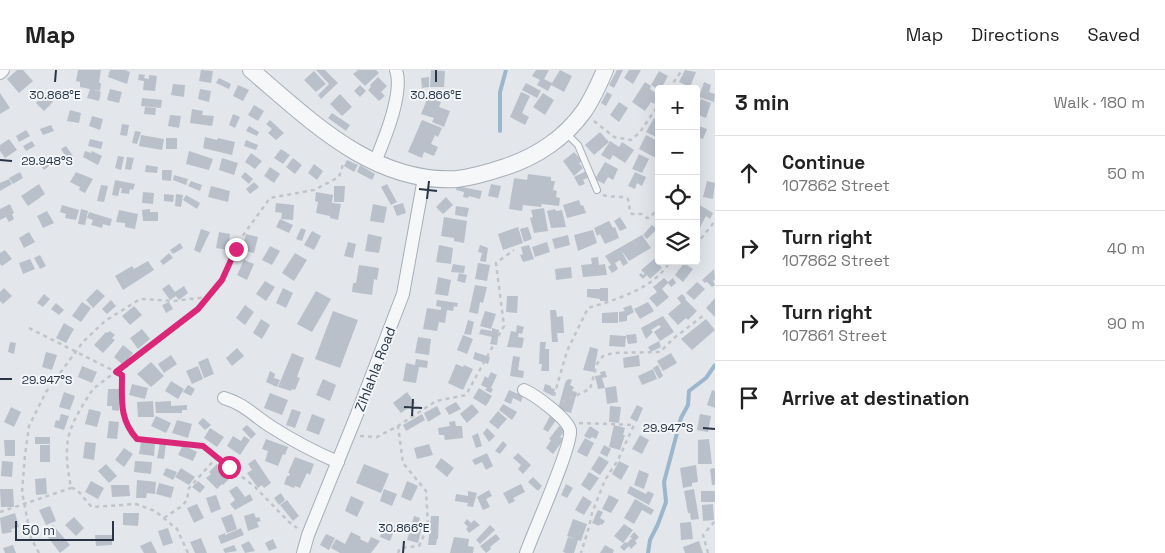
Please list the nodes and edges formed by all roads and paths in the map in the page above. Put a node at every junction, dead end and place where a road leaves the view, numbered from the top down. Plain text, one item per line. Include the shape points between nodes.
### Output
1 (3, 70) edge
2 (251, 70) edge
3 (396, 70) edge
4 (605, 70) edge
5 (682, 70) edge
6 (0, 73) edge
7 (672, 85) edge
8 (655, 110) edge
9 (584, 111) junction
10 (565, 133) junction
11 (349, 148) junction
12 (375, 162) junction
13 (424, 178) junction
14 (597, 190) joint
15 (655, 211) edge
16 (715, 221) edge
17 (700, 240) edge
18 (514, 250) dead end
19 (668, 265) edge
20 (208, 297) junction
21 (704, 315) dead end
22 (30, 328) dead end
23 (76, 352) junction
24 (116, 372) junction
25 (524, 390) dead end
26 (224, 398) dead end
27 (551, 408) junction
28 (398, 426) junction
29 (570, 428) junction
30 (348, 436) junction
31 (217, 457) junction
32 (338, 462) junction
33 (70, 488) junction
34 (24, 504) junction
35 (0, 512) edge
36 (164, 518) junction
37 (715, 521) edge
38 (308, 535) junction
39 (39, 553) edge
40 (188, 553) edge
41 (303, 553) edge
42 (398, 553) edge
43 (526, 553) edge
44 (581, 553) edge
45 (708, 553) edge

1 - 6 street
2 - 11 street
3 - 12 street via 394,109
4 - 9 street
5 - 7 path
8 - 9 path via 632,140 614,137
9 - 10 street
10 - 13 street via 539,152 486,173 458,179
10 - 14 lane via 578,145
11 - 12 street
11 - 20 path via 339,177 314,190 270,198 244,234 222,280
12 - 13 street
13 - 30 street, Zihlahla Road via 403,294
14 - 15 path via 609,197 628,199 632,214 640,213 650,218
16 - 17 path
18 - 28 path via 496,263 504,326 466,394 436,401
19 - 27 path via 642,288 588,308 567,351
20 - 23 path via 140,300 105,321
20 - 24 path via 198,309
21 - 27 path via 660,352 603,356 597,364 590,388
22 - 23 path
23 - 24 path
23 - 34 path via 46,392 29,426 22,492
24 - 31 path via 122,375 122,413 137,439 203,446
24 - 33 path via 94,389 70,432 67,448
25 - 27 street
26 - 32 street via 243,405 306,448
27 - 29 street
28 - 30 path via 377,437
28 - 42 path via 403,463 426,491 428,526 419,546 400,548
29 - 43 street via 564,459
29 - 44 path via 577,423 634,426 605,480
30 - 32 street, Zihlahla Road
31 - 36 path via 189,488 182,506
31 - 38 path
32 - 38 street, Zihlahla Road
33 - 34 path
33 - 36 path via 75,488 92,507 136,504
34 - 35 path
34 - 39 path via 30,538
36 - 40 path via 177,529
37 - 45 path via 703,535
38 - 41 street, Zihlahla Road

